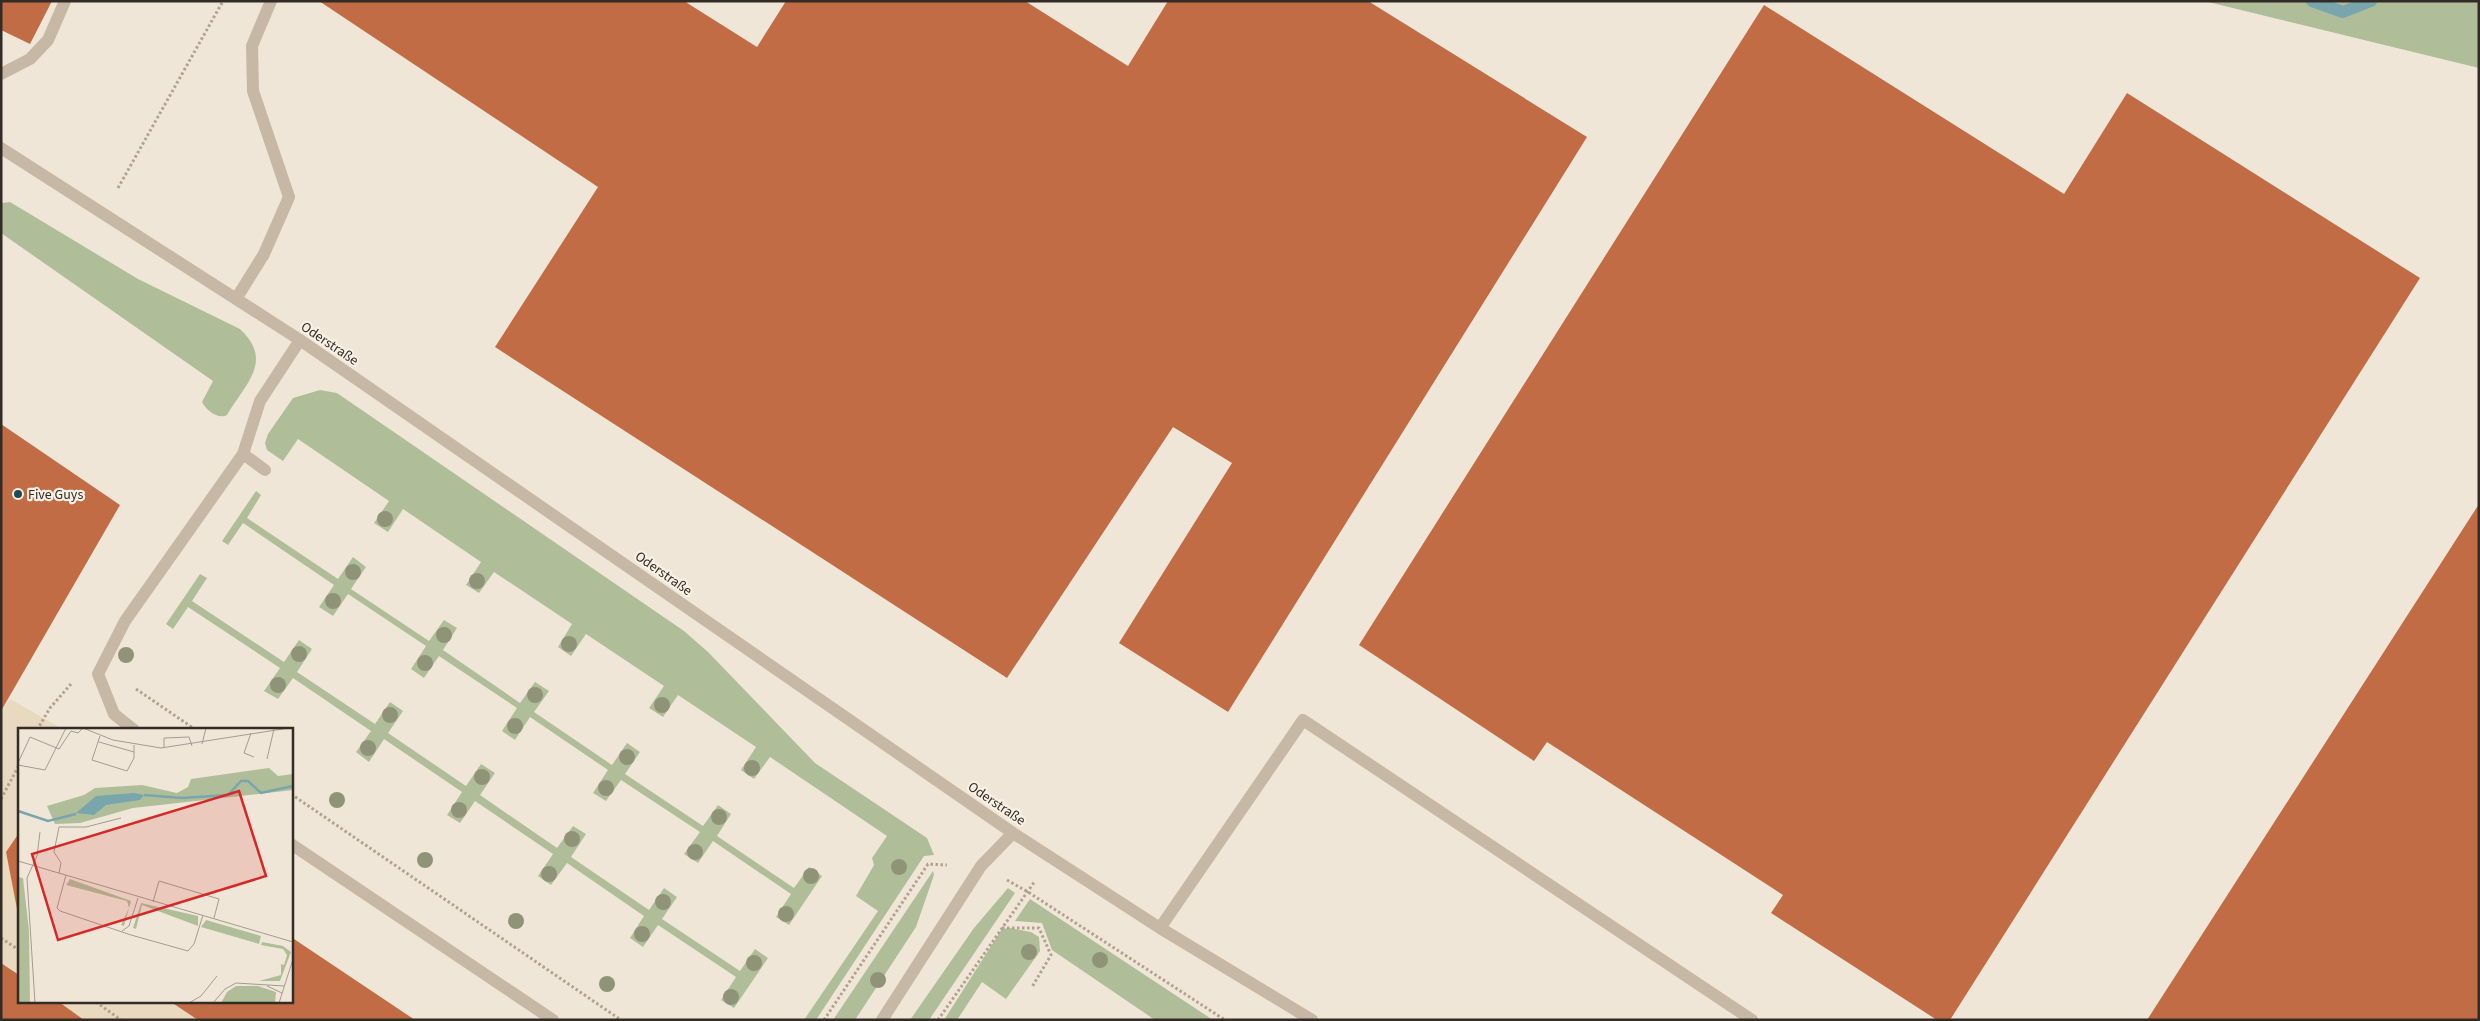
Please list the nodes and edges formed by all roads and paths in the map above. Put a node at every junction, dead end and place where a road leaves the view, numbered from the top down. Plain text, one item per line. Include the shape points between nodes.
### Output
1 (66, 1) edge
2 (222, 1) edge
3 (271, 1) edge
4 (1, 74) edge
5 (1, 148) edge
6 (103, 214) junction
7 (236, 299) junction
8 (300, 340) junction
9 (243, 454) junction
10 (265, 470) dead end
11 (70, 684) dead end
12 (129, 684) dead end
13 (38, 728) edge
14 (132, 728) edge
15 (193, 728) edge
16 (18, 767) edge
17 (292, 795) edge
18 (1, 799) edge
19 (1013, 833) junction
20 (292, 845) edge
21 (1050, 857) junction
22 (981, 866) junction
23 (1028, 892) junction
24 (1001, 928) junction
25 (1160, 928) junction
26 (1, 938) edge
27 (18, 949) edge
28 (1032, 987) dead end
29 (99, 1004) edge
30 (121, 1020) edge
31 (552, 1020) edge
32 (621, 1020) edge
33 (824, 1020) edge
34 (882, 1020) edge
35 (938, 1020) edge
36 (1225, 1020) edge
37 (1312, 1020) edge
38 (1752, 1020) edge

1 - 4 street via 48,40 30,59
2 - 6 path
3 - 7 street via 252,46 253,91 289,197 264,254
5 - 6 street, Oderstraße
6 - 7 street, Oderstraße
7 - 8 street, Oderstraße
8 - 9 street via 260,401
8 - 19 street, Oderstraße
9 - 10 street
9 - 14 street via 125,621 98,674 114,714
11 - 13 path
12 - 15 path
16 - 18 path
17 - 32 path
19 - 21 street, Oderstraße
19 - 22 street
20 - 31 street
21 - 23 path
21 - 25 street, Oderstraße
22 - 23 path
22 - 33 path via 928,864
22 - 34 street
23 - 24 path
23 - 36 path
24 - 28 path via 1039,928 1051,956
24 - 35 path
25 - 37 street, Oderstraße
25 - 38 street via 1303,720
26 - 27 path
29 - 30 path

